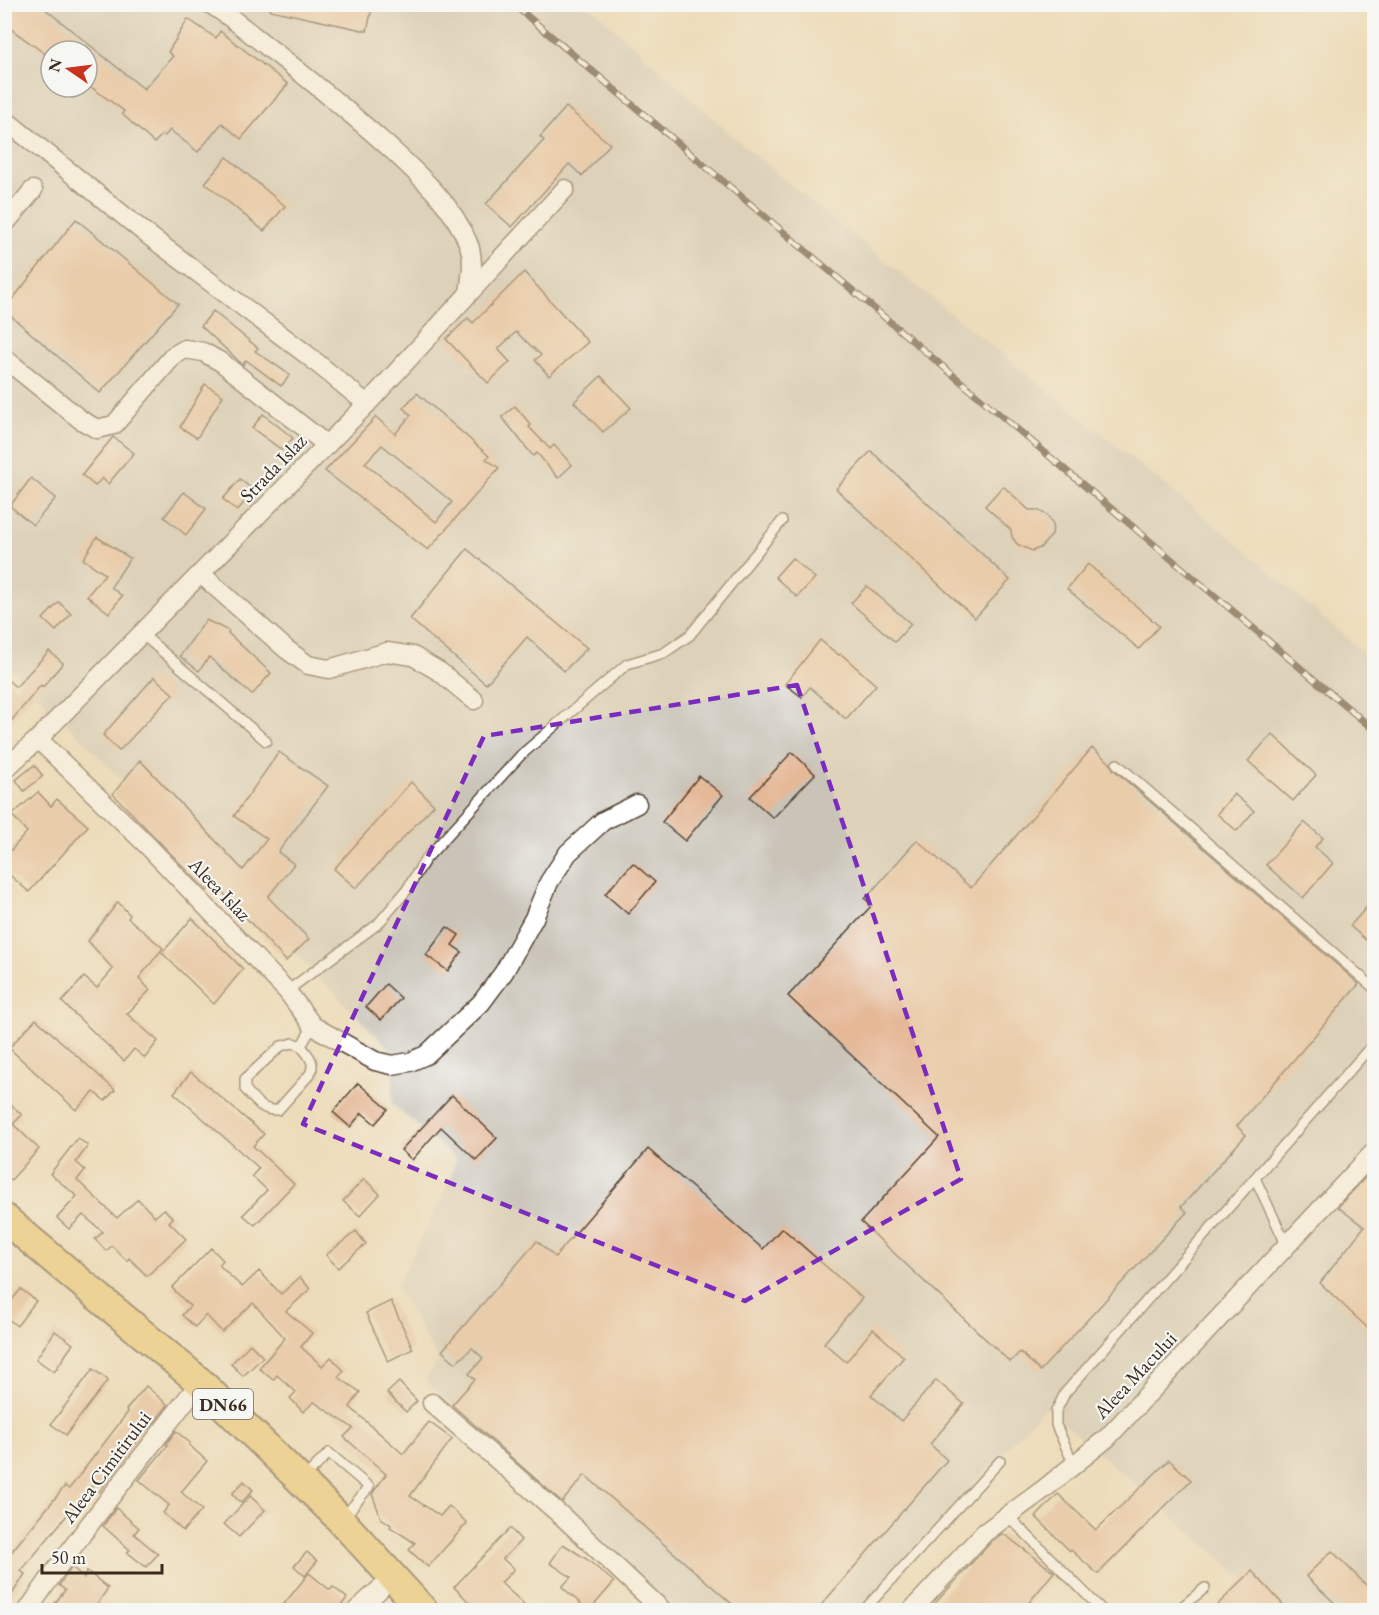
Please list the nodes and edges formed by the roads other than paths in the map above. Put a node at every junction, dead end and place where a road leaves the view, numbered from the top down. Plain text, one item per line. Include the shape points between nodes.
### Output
1 (210, 4) edge
2 (4, 119) edge
3 (565, 189) dead end
4 (33, 190) dead end
5 (4, 225) edge
6 (469, 293) junction
7 (4, 358) edge
8 (367, 404) junction
9 (327, 445) junction
10 (782, 521) dead end
11 (201, 574) junction
12 (142, 634) junction
13 (474, 700) dead end
14 (38, 739) junction
15 (266, 741) dead end
16 (1117, 764) dead end
17 (4, 770) edge
18 (637, 804) dead end
19 (1374, 988) edge
20 (287, 991) junction
21 (313, 1026) junction
22 (1374, 1043) edge
23 (301, 1046) junction
24 (1374, 1152) edge
25 (1255, 1178) junction
26 (4, 1218) edge
27 (4, 1241) edge
28 (1287, 1246) junction
29 (195, 1389) junction
30 (432, 1403) dead end
31 (1000, 1461) dead end
32 (1074, 1465) junction
33 (302, 1481) junction
34 (1008, 1516) junction
35 (334, 1521) junction
36 (1205, 1588) dead end
37 (380, 1589) junction
38 (28, 1611) edge
39 (357, 1611) edge
40 (400, 1611) edge
41 (423, 1611) edge
42 (662, 1611) edge
43 (864, 1611) edge
44 (912, 1611) edge
45 (1102, 1611) edge
46 (1178, 1611) edge

1 - 6 street via 366,127 438,196 469,244 473,267
2 - 8 street
3 - 6 street, Strada Islaz
4 - 5 street
6 - 8 street, Strada Islaz
7 - 9 street via 97,429 114,425 173,356 185,349 203,352
8 - 9 street, Strada Islaz
9 - 11 street, Strada Islaz
10 - 20 lane via 690,635 664,653 627,664 521,755 425,861 378,924
11 - 12 street, Strada Islaz
11 - 13 street via 308,665 329,669 387,652 413,656
12 - 14 street, Strada Islaz
12 - 15 lane
14 - 17 street, Strada Islaz
14 - 20 street, Aleea Islaz via 146,844
16 - 19 lane
18 - 21 street, Aleea Islaz via 603,820 568,853 504,972 482,1003 426,1055 392,1065 375,1061
20 - 21 street, Aleea Islaz
21 - 23 lane
22 - 25 lane
23 - 23 lane via 312,1061 310,1074 278,1110 261,1107 245,1089 245,1078 280,1046 292,1042
24 - 28 street, Aleea Macului
25 - 28 lane
25 - 32 lane via 1065,1393 1056,1411 1056,1425
26 - 29 main road, DN66
27 - 29 main road
28 - 32 street, Aleea Macului via 1107,1438
29 - 33 main road, DN66
29 - 35 main road
29 - 38 street, Aleea Cimitirului via 130,1469
30 - 42 street via 564,1518
31 - 43 lane
32 - 34 street, Aleea Macului
33 - 35 main road, DN66
33 - 35 lane via 328,1453 369,1487
34 - 44 street, Aleea Macului via 984,1533
34 - 45 lane
35 - 37 main road
35 - 41 main road, DN66
36 - 46 lane
37 - 39 street
37 - 40 main road

